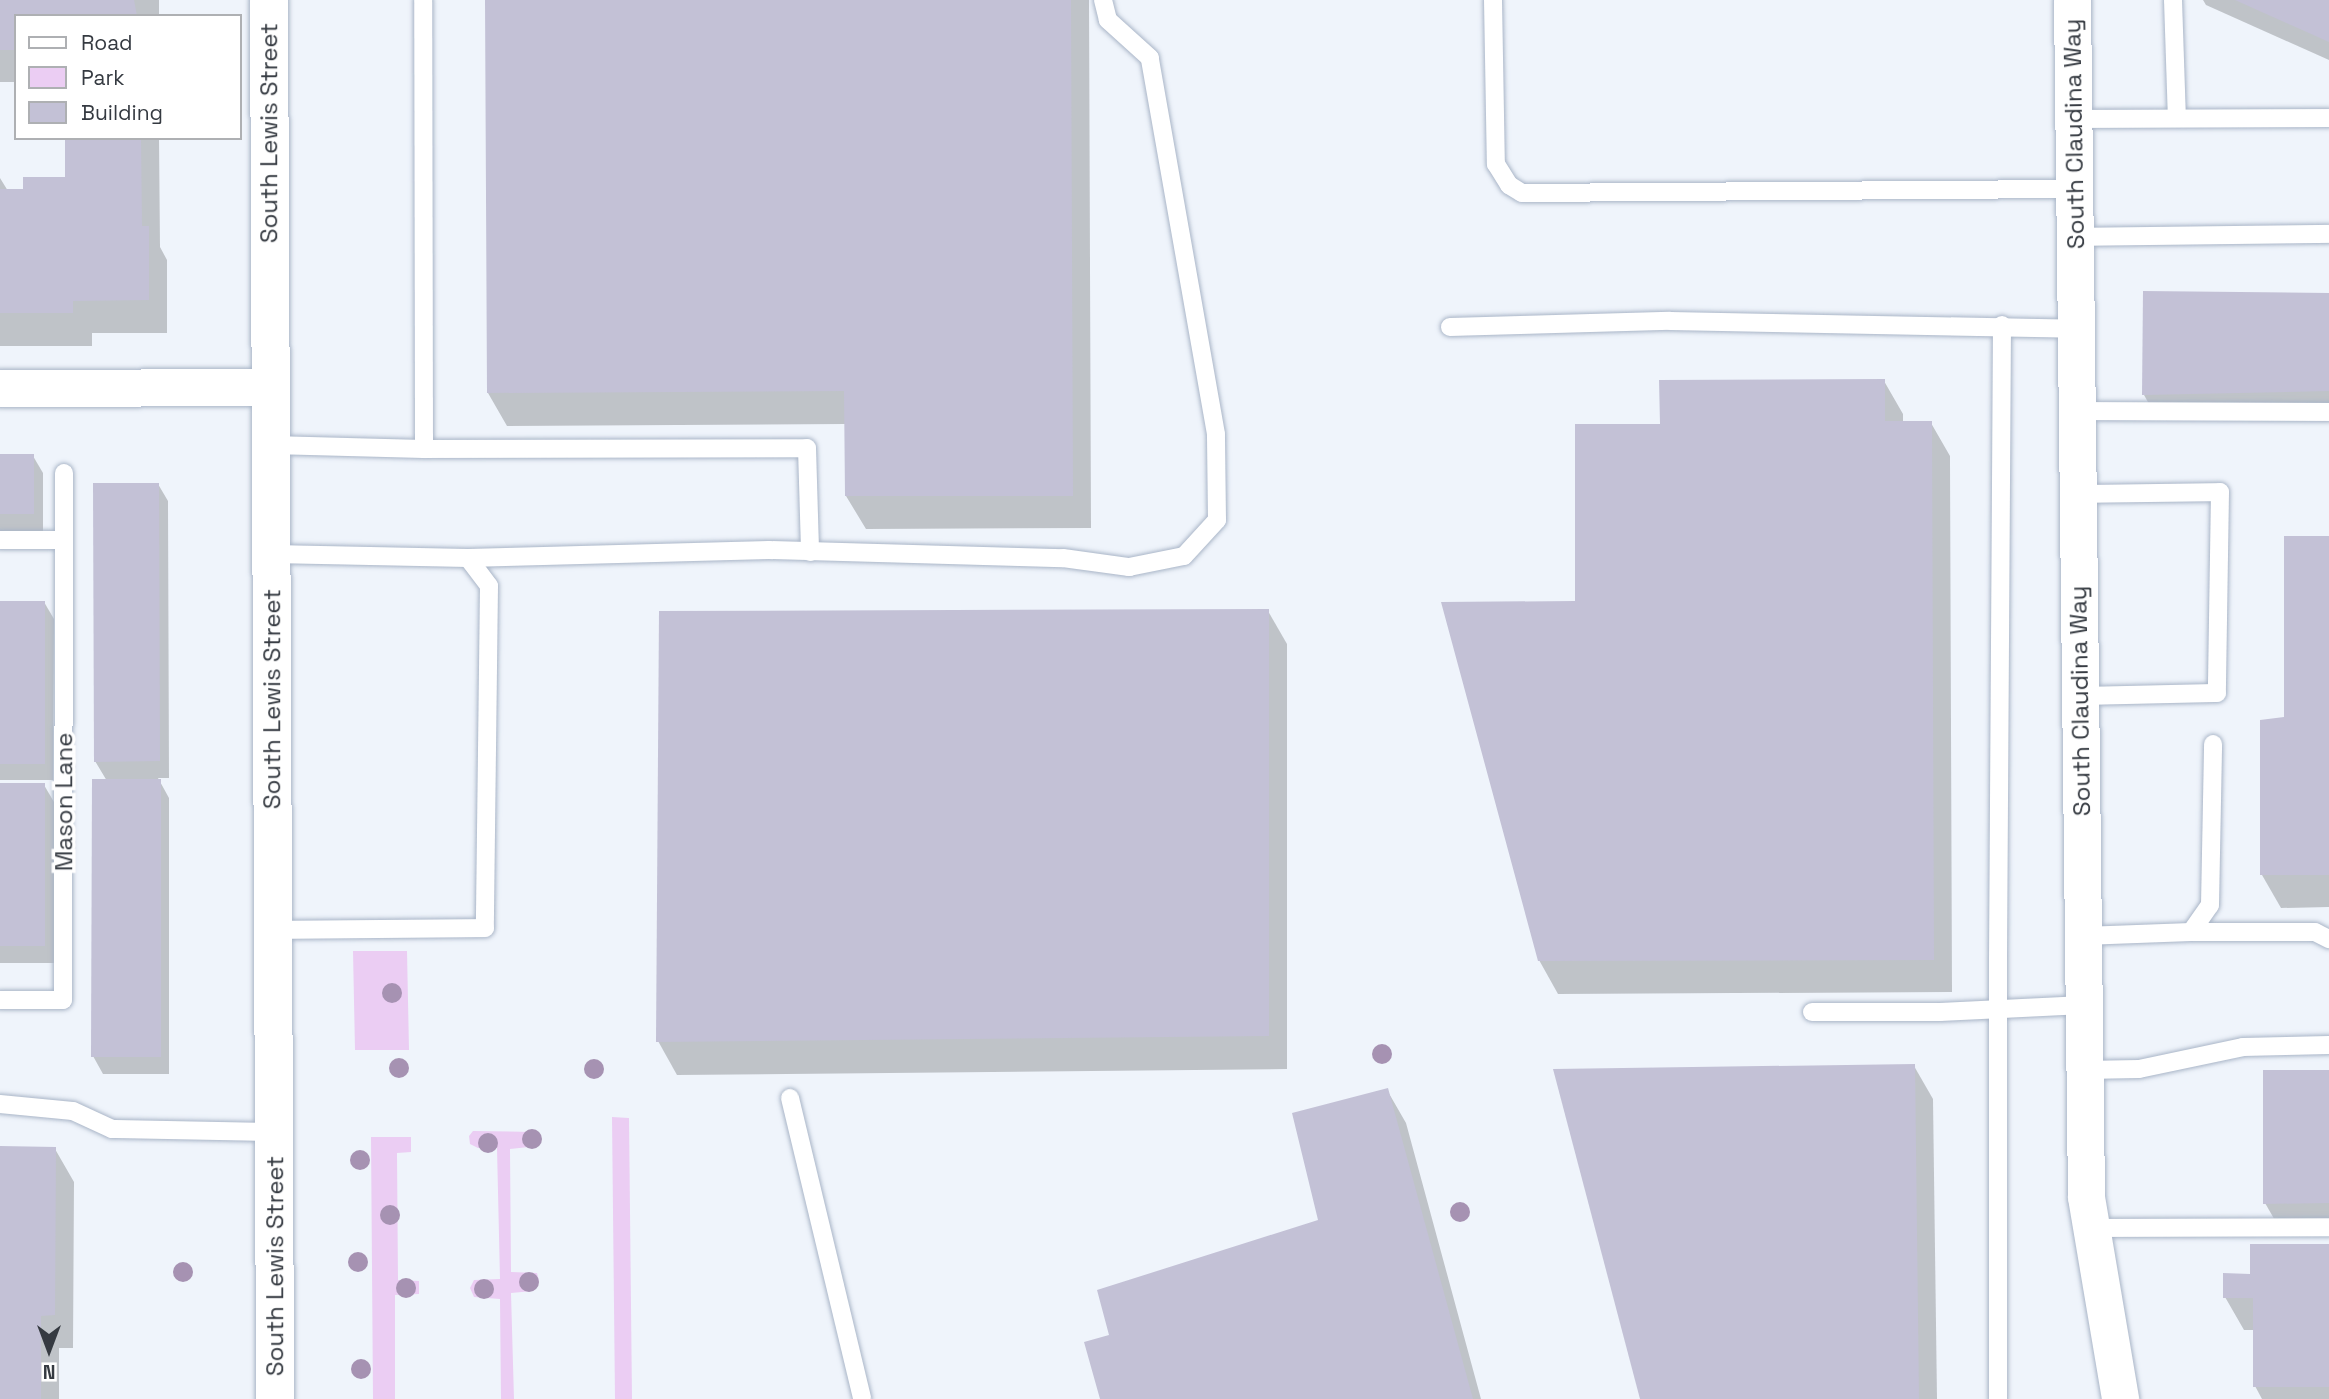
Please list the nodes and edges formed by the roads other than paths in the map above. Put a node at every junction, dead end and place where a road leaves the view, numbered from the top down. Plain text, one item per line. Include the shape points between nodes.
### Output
1 (269, 0) edge
2 (422, 0) edge
3 (1103, 0) edge
4 (1493, 0) edge
5 (2072, 0) edge
6 (2173, 0) edge
7 (2177, 118) junction
8 (2329, 118) edge
9 (2074, 119) junction
10 (2074, 189) junction
11 (2329, 234) edge
12 (2075, 237) junction
13 (2002, 325) junction
14 (1450, 327) dead end
15 (2076, 329) junction
16 (271, 387) junction
17 (0, 388) edge
18 (2077, 411) junction
19 (2329, 412) edge
20 (271, 445) junction
21 (424, 449) junction
22 (64, 473) dead end
23 (2078, 494) junction
24 (0, 540) edge
25 (64, 540) junction
26 (810, 552) junction
27 (272, 554) junction
28 (468, 558) junction
29 (2080, 696) junction
30 (2213, 744) dead end
31 (273, 930) junction
32 (2191, 932) junction
33 (2083, 936) junction
34 (2329, 940) edge
35 (0, 1000) edge
36 (2084, 1005) junction
37 (1997, 1008) junction
38 (1812, 1012) dead end
39 (2329, 1045) edge
40 (2084, 1070) junction
41 (790, 1098) dead end
42 (0, 1104) edge
43 (274, 1132) junction
44 (2329, 1227) edge
45 (2092, 1228) junction
46 (275, 1399) edge
47 (862, 1399) edge
48 (1998, 1399) edge
49 (2120, 1399) edge

1 - 16 main road, South Lewis Street
2 - 21 lane
3 - 26 lane via 1108,20 1150,58 1216,434 1217,520 1184,556 1129,567 1063,558
4 - 10 lane via 1496,164 1509,185 1522,193
5 - 9 street, South Claudina Way
6 - 7 lane
7 - 8 lane
7 - 9 lane
9 - 10 street, South Claudina Way
10 - 12 street, South Claudina Way
11 - 12 lane
12 - 15 street, South Claudina Way
13 - 14 lane via 1670,321
13 - 15 lane
13 - 37 lane
15 - 18 street, South Claudina Way
16 - 17 street
16 - 20 main road, South Lewis Street
18 - 19 lane
18 - 23 street, South Claudina Way
20 - 21 lane
20 - 27 main road, South Lewis Street
21 - 26 lane via 807,448
22 - 25 lane, Mason Lane
23 - 29 street, South Claudina Way
23 - 29 lane via 2220,492 2217,693
24 - 25 lane
25 - 35 lane, Mason Lane via 63,1000
26 - 28 lane
27 - 28 lane
27 - 31 main road, South Lewis Street
28 - 31 lane via 489,586 485,928
29 - 33 street, South Claudina Way
30 - 32 lane via 2210,905
31 - 43 main road, South Lewis Street
32 - 33 lane
32 - 34 lane via 2315,932
33 - 36 street, South Claudina Way
36 - 37 lane
36 - 40 street, South Claudina Way
37 - 38 lane
37 - 48 lane
39 - 40 lane via 2243,1047 2138,1069
40 - 45 street, South Claudina Way via 2086,1197
41 - 47 lane
42 - 43 lane via 73,1111 112,1129
43 - 46 main road, South Lewis Street
44 - 45 lane
45 - 49 street, South Claudina Way

